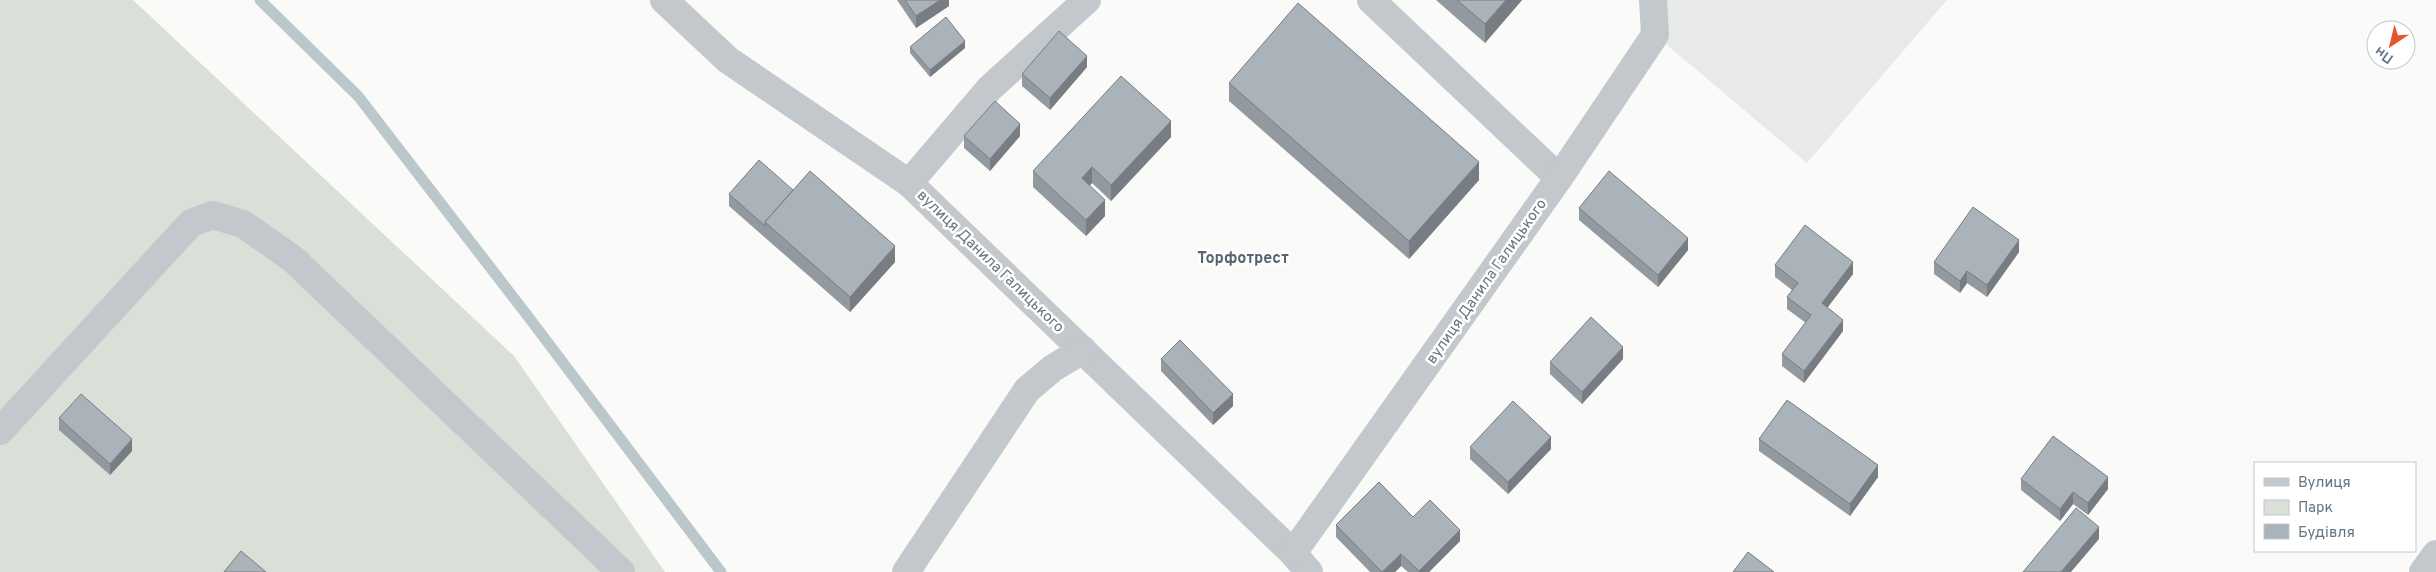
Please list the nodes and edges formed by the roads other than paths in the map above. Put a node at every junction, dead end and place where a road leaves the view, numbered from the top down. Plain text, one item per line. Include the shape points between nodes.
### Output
1 (664, 0) edge
2 (1087, 0) edge
3 (1371, 0) edge
4 (1653, 0) edge
5 (1559, 178) junction
6 (908, 183) junction
7 (1083, 350) junction
8 (0, 431) edge
9 (2436, 554) edge
10 (1301, 563) edge
11 (621, 572) edge
12 (906, 572) edge
13 (2423, 572) edge

1 - 6 street, вулиця Данила Галицького via 728,60
2 - 6 street via 990,88
3 - 5 street
4 - 5 street, вулиця Данила Галицького via 1655,35
5 - 10 street, вулиця Данила Галицького
6 - 7 street, вулиця Данила Галицького
7 - 10 street, вулиця Данила Галицького
7 - 12 street via 1053,368 1027,390
8 - 11 street via 192,223 212,215 242,224 293,259
9 - 13 street

